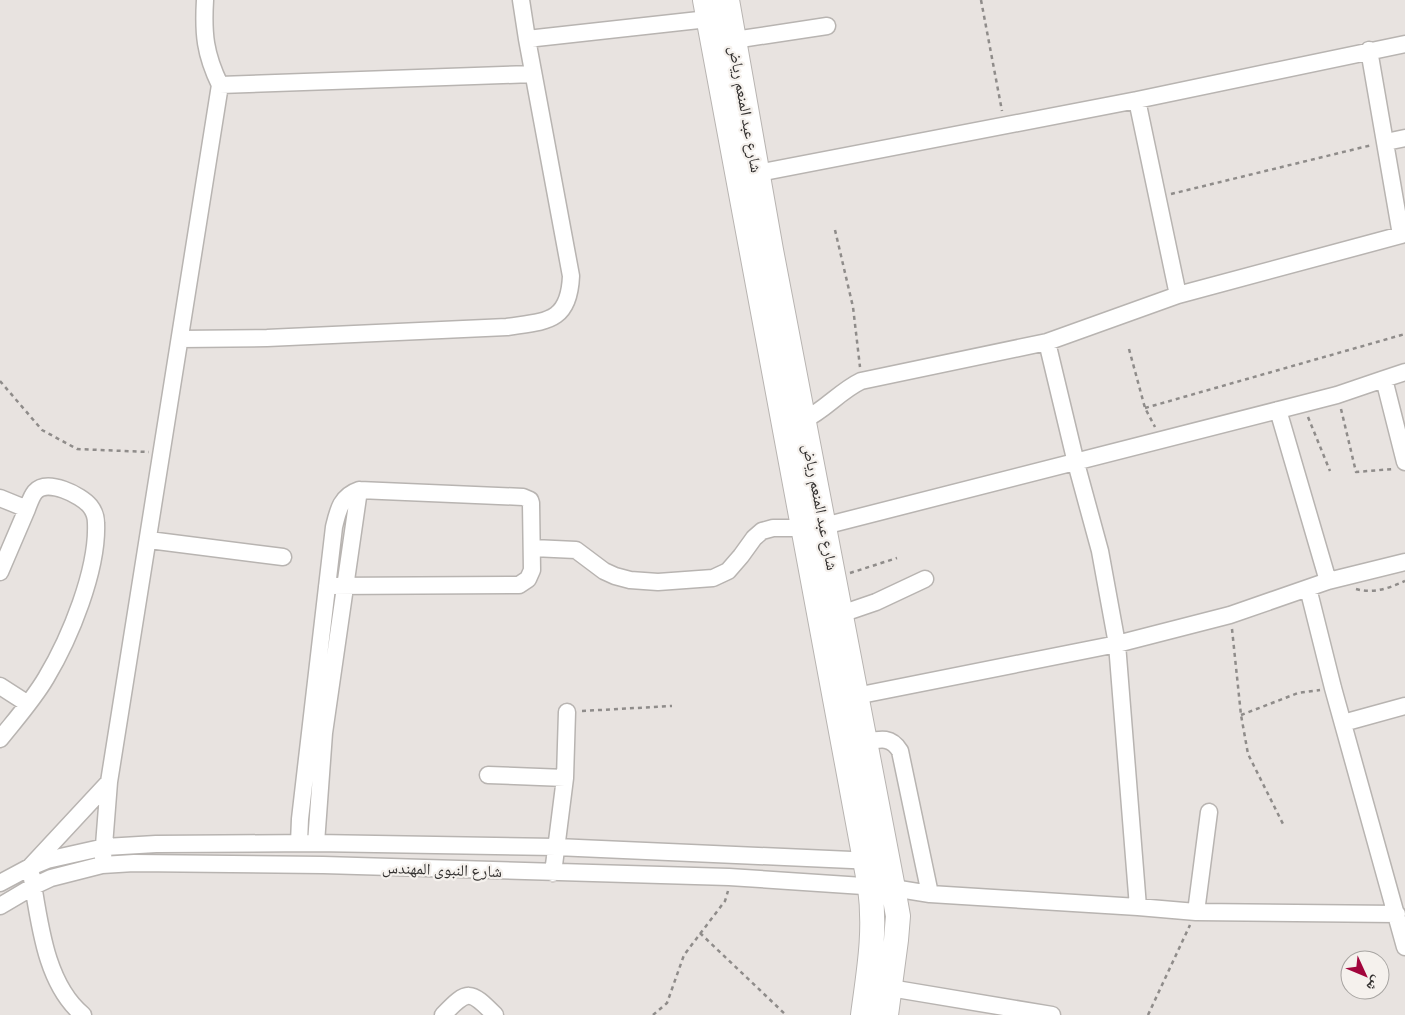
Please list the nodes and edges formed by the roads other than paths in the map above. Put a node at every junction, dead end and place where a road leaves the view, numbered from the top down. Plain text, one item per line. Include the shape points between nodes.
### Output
1 (205, 0) edge
2 (521, 0) edge
3 (717, 9) edge
4 (827, 26) dead end
5 (527, 39) junction
6 (734, 40) junction
7 (1405, 44) edge
8 (1369, 50) junction
9 (534, 74) junction
10 (220, 85) junction
11 (1137, 100) junction
12 (735, 106) junction
13 (1405, 138) edge
14 (1386, 142) junction
15 (758, 173) junction
16 (1403, 234) edge
17 (1178, 295) junction
18 (180, 340) junction
19 (1047, 342) junction
20 (1405, 372) edge
21 (1384, 379) junction
22 (1278, 410) junction
23 (804, 420) junction
24 (1076, 463) junction
25 (1400, 466) edge
26 (359, 490) junction
27 (0, 498) edge
28 (27, 509) junction
29 (813, 527) junction
30 (149, 540) junction
31 (533, 548) junction
32 (283, 557) dead end
33 (1405, 562) edge
34 (0, 572) edge
35 (925, 579) dead end
36 (1328, 582) junction
37 (327, 586) junction
38 (346, 586) junction
39 (1308, 588) junction
40 (830, 616) junction
41 (1117, 644) junction
42 (0, 686) edge
43 (322, 696) junction
44 (856, 696) junction
45 (28, 704) junction
46 (1405, 706) edge
47 (567, 712) road end
48 (1343, 723) junction
49 (0, 739) edge
50 (865, 742) junction
51 (488, 775) dead end
52 (565, 778) junction
53 (109, 782) junction
54 (1209, 812) dead end
55 (239, 843) junction
56 (299, 843) junction
57 (320, 843) junction
58 (105, 847) junction
59 (556, 847) junction
60 (864, 860) junction
61 (888, 862) junction
62 (238, 864) junction
63 (102, 865) junction
64 (323, 865) junction
65 (30, 866) junction
66 (553, 872) junction
67 (0, 883) edge
68 (34, 886) junction
69 (870, 887) junction
70 (893, 888) junction
71 (930, 894) junction
72 (0, 906) edge
73 (1138, 906) junction
74 (1196, 912) junction
75 (1397, 914) junction
76 (1405, 947) edge
77 (890, 988) junction
78 (72, 1012) edge
79 (444, 1015) edge
80 (495, 1015) edge
81 (863, 1015) edge
82 (886, 1015) edge
83 (1052, 1015) edge

1 - 10 street via 206,51
2 - 5 street
3 - 5 street
3 - 6 highway, شارع عبد المنعم رياض
3 - 12 highway, شارع عبد المنعم رياض
4 - 6 street
5 - 9 street
6 - 12 highway, شارع عبد المنعم رياض
7 - 8 street
8 - 11 street
8 - 14 street
9 - 10 street
9 - 18 street via 571,276 569,297 560,312 545,320 507,327
10 - 18 street
11 - 15 street
11 - 17 street
12 - 15 highway, شارع عبد المنعم رياض
12 - 29 highway, شارع عبد المنعم رياض
13 - 14 street
14 - 16 street
15 - 23 highway, شارع عبد المنعم رياض
16 - 17 street
17 - 19 street
18 - 30 street
19 - 23 street via 861,381 844,390 816,415
19 - 24 street
20 - 21 street
21 - 22 street
21 - 25 street
22 - 24 street
22 - 36 street
23 - 29 highway, شارع عبد المنعم رياض
24 - 29 street
24 - 41 street via 1100,551
26 - 31 street via 527,498 531,503
26 - 37 street via 346,496 338,510
26 - 38 street
27 - 28 street
28 - 34 street
28 - 45 street via 40,488 57,488 88,504 96,521 96,544 76,615 46,678
29 - 31 street via 762,531 728,571 713,578 630,580 604,571 576,550
29 - 40 highway, شارع عبد المنعم رياض
29 - 40 highway, شارع عبد المنعم رياض via 834,577
30 - 32 street
30 - 53 street
31 - 38 street via 530,576 519,585
33 - 36 street
35 - 40 street via 876,602
36 - 39 street
37 - 38 street
37 - 43 street
38 - 43 street
39 - 41 street via 1230,615
39 - 48 street
40 - 44 highway, شارع عبد المنعم رياض
40 - 60 highway, شارع عبد المنعم رياض
41 - 44 street
41 - 73 street
42 - 45 street
43 - 56 street via 300,819
43 - 57 street via 324,733
44 - 50 highway, شارع عبد المنعم رياض
45 - 49 street
46 - 48 street
47 - 52 street
48 - 75 street
50 - 61 highway, شارع عبد المنعم رياض
50 - 71 street via 889,740 900,751
51 - 52 street
52 - 59 street
53 - 58 street
53 - 65 street
54 - 74 street
55 - 56 street, شارع النبوى المهندس
55 - 58 street, شارع النبوى المهندس
55 - 62 street
56 - 57 street, شارع النبوى المهندس
57 - 59 street, شارع النبوى المهندس
57 - 64 street
58 - 63 street
58 - 65 street, شارع النبوى المهندس
59 - 60 street, شارع النبوى المهندس
59 - 66 street
60 - 61 street, شارع النبوى المهندس
60 - 69 highway, شارع عبد المنعم رياض
61 - 70 highway, شارع عبد المنعم رياض
62 - 63 street, شارع النبوى المهندس
62 - 64 street, شارع النبوى المهندس
63 - 68 street, شارع النبوى المهندس
64 - 66 street, شارع النبوى المهندس
65 - 67 street, شارع النبوى المهندس
65 - 68 street
66 - 69 street, شارع النبوى المهندس via 729,877
68 - 72 street, شارع النبوى المهندس
68 - 78 street via 49,961
69 - 70 street, شارع النبوى المهندس
69 - 81 highway, شارع عبد المنعم رياض via 873,937
70 - 71 street, شارع النبوى المهندس
70 - 77 highway, شارع عبد المنعم رياض via 898,916
71 - 73 street, شارع النبوى المهندس
73 - 74 street, شارع النبوى المهندس
74 - 75 street, شارع النبوى المهندس
75 - 76 street
77 - 82 highway, شارع عبد المنعم رياض
77 - 83 street
79 - 80 street via 460,998 470,995

